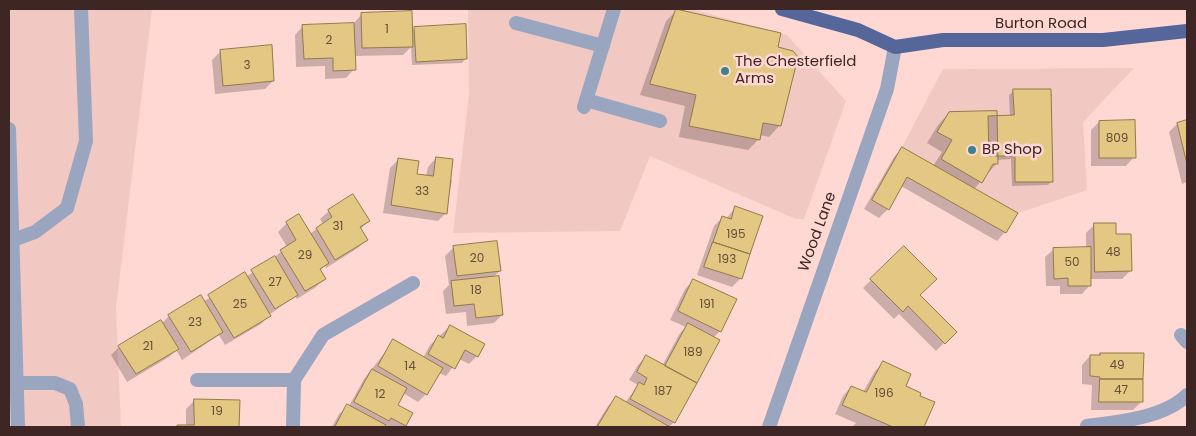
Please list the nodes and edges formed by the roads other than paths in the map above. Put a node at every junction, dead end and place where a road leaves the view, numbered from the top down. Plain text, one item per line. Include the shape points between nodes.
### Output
1 (81, 9) edge
2 (614, 9) edge
3 (782, 9) edge
4 (516, 24) dead end
5 (1187, 31) edge
6 (603, 46) junction
7 (895, 47) junction
8 (660, 121) dead end
9 (9, 129) edge
10 (13, 240) junction
11 (413, 283) dead end
12 (197, 380) dead end
13 (294, 380) junction
14 (16, 383) junction
15 (1187, 395) edge
16 (1087, 426) edge
17 (18, 427) edge
18 (78, 427) edge
19 (293, 427) edge
20 (769, 427) edge

1 - 10 street via 86,141 67,208 35,232
2 - 6 street
3 - 7 highway via 858,30
4 - 6 street
5 - 7 highway, Burton Road via 1103,40 943,40
6 - 8 street via 585,103
7 - 20 street, Wood Lane via 887,89
9 - 10 street
10 - 14 street
11 - 13 street via 323,335
12 - 13 street
13 - 19 street
14 - 17 street
14 - 18 street via 55,383 70,389 76,404
15 - 16 street via 1180,402 1134,420

